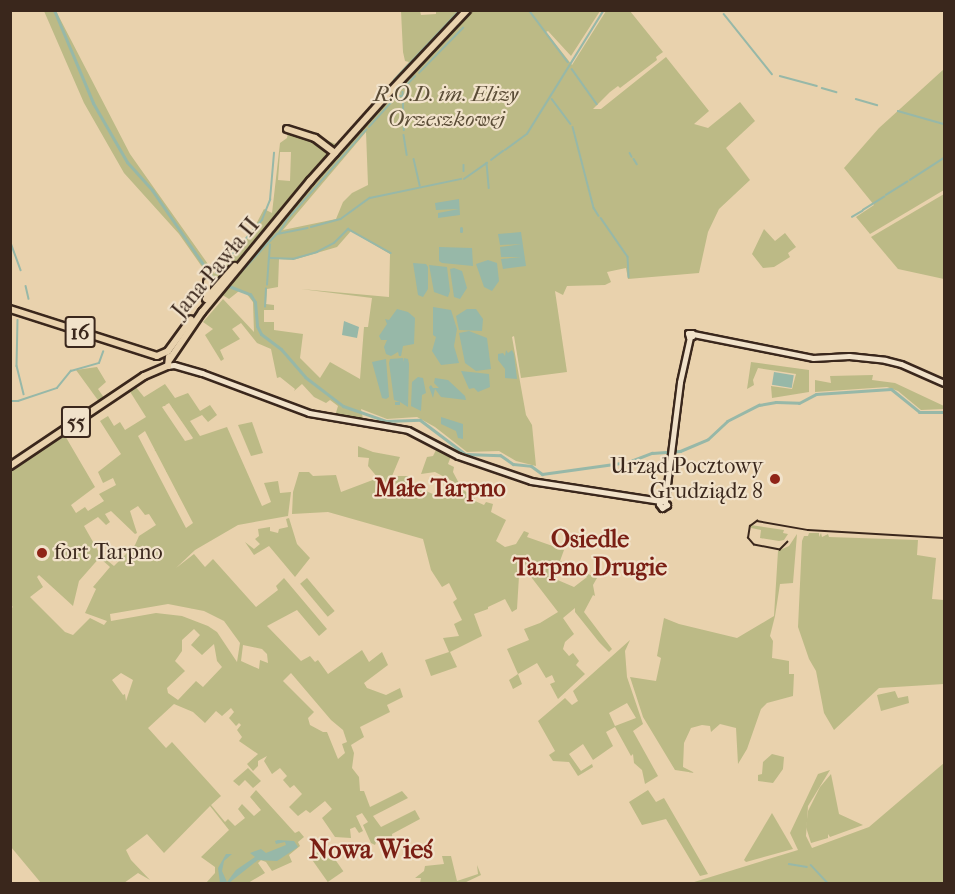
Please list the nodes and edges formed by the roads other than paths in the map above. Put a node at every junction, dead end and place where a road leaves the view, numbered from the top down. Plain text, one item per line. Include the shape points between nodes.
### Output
1 (467, 10) edge
2 (287, 131) dead end
3 (318, 140) junction
4 (335, 153) junction
5 (329, 160) junction
6 (207, 282) dead end
7 (222, 284) junction
8 (206, 300) junction
9 (10, 309) edge
10 (163, 361) junction
11 (945, 383) edge
12 (10, 466) edge

1 - 4 main road, Jana Pawła II
2 - 3 main road
3 - 4 main road
3 - 5 main road via 329,152
4 - 5 main road, Jana Pawła II
5 - 7 main road, Jana Pawła II
6 - 8 main road
7 - 8 main road, Jana Pawła II
7 - 10 main road, Jana Pawła II
8 - 10 main road, Jana Pawła II
9 - 10 main road, 16
10 - 11 main road via 309,413 408,430 458,456 531,481 661,502 691,336 808,357 885,360
10 - 12 main road, 55

